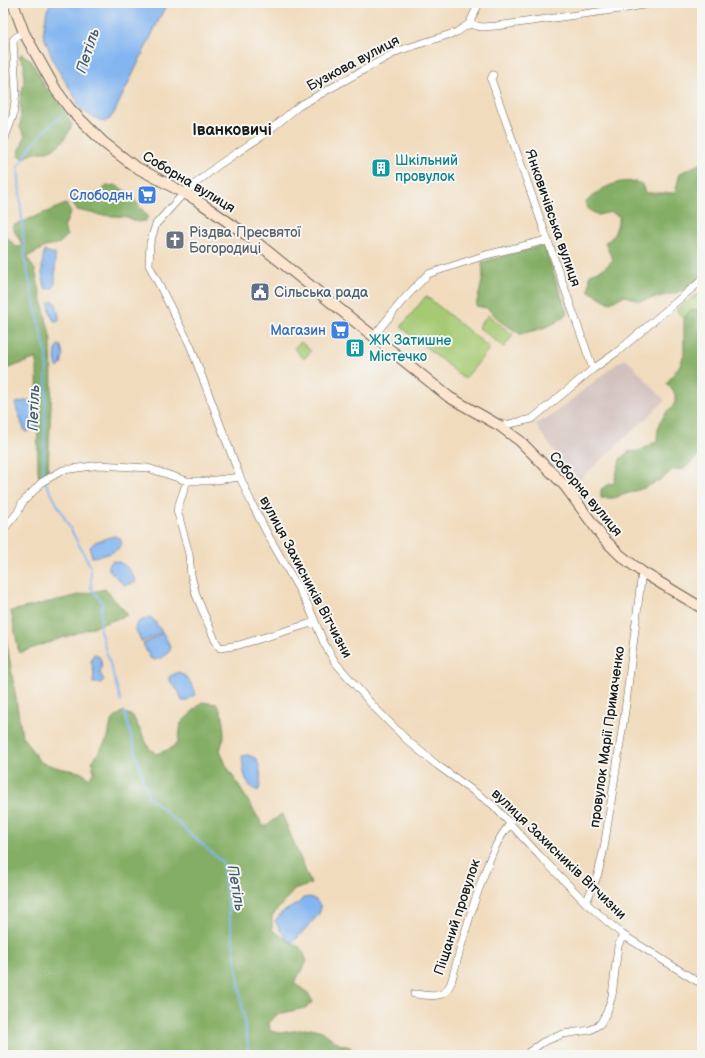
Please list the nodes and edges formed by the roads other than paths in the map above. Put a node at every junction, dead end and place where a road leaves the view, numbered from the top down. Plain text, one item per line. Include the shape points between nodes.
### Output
1 (13, 3) edge
2 (479, 3) edge
3 (654, 3) edge
4 (469, 24) junction
5 (24, 33) junction
6 (493, 75) dead end
7 (3, 143) edge
8 (184, 193) junction
9 (547, 240) junction
10 (702, 280) edge
11 (373, 337) junction
12 (593, 369) junction
13 (500, 426) junction
14 (240, 477) junction
15 (187, 481) junction
16 (3, 530) edge
17 (642, 572) junction
18 (702, 608) edge
19 (315, 622) junction
20 (511, 823) junction
21 (586, 903) junction
22 (624, 935) junction
23 (702, 983) edge
24 (414, 994) dead end
25 (527, 1055) edge

1 - 5 street, Соборна вулиця
2 - 4 street
3 - 4 street via 496,26 482,27
4 - 8 street, Бузкова вулиця via 449,35 398,51 299,106
5 - 7 street via 13,40 16,92 13,116
5 - 8 street, Соборна вулиця via 56,90 70,109 103,142 134,166
6 - 9 street, Янковичівська вулиця via 491,79
8 - 11 street, Соборна вулиця via 251,238
8 - 14 street, вулиця Захисників Вітчизни via 156,224 150,243 149,266 190,345
9 - 11 street via 486,255 428,274
9 - 12 street, Янковичівська вулиця
10 - 12 street
11 - 13 street, Соборна вулиця via 448,397
12 - 13 street via 532,418
13 - 17 street, Соборна вулиця via 520,440 565,486 603,538
14 - 15 street
14 - 19 street, вулиця Захисників Вітчизни via 268,537 308,605
15 - 16 street via 148,468 100,466 63,470 45,480 22,502 18,512
15 - 19 street via 177,510 189,554 196,595 220,648 239,645
17 - 18 street, Соборна вулиця
17 - 21 street, провулок Марії Примаченко via 625,711 604,848 598,874
19 - 20 street, вулиця Захисників Вітчизни via 335,662 375,708 408,741 493,805
20 - 21 street, вулиця Захисників Вітчизни
20 - 24 street, Піщаний провулок via 501,833 493,848 467,922 451,983 444,994
21 - 22 street, вулиця Захисників Вітчизни
22 - 23 street, вулиця Захисників Вітчизни
22 - 25 street via 618,946 612,996 600,1024 590,1030 563,1034 543,1042

